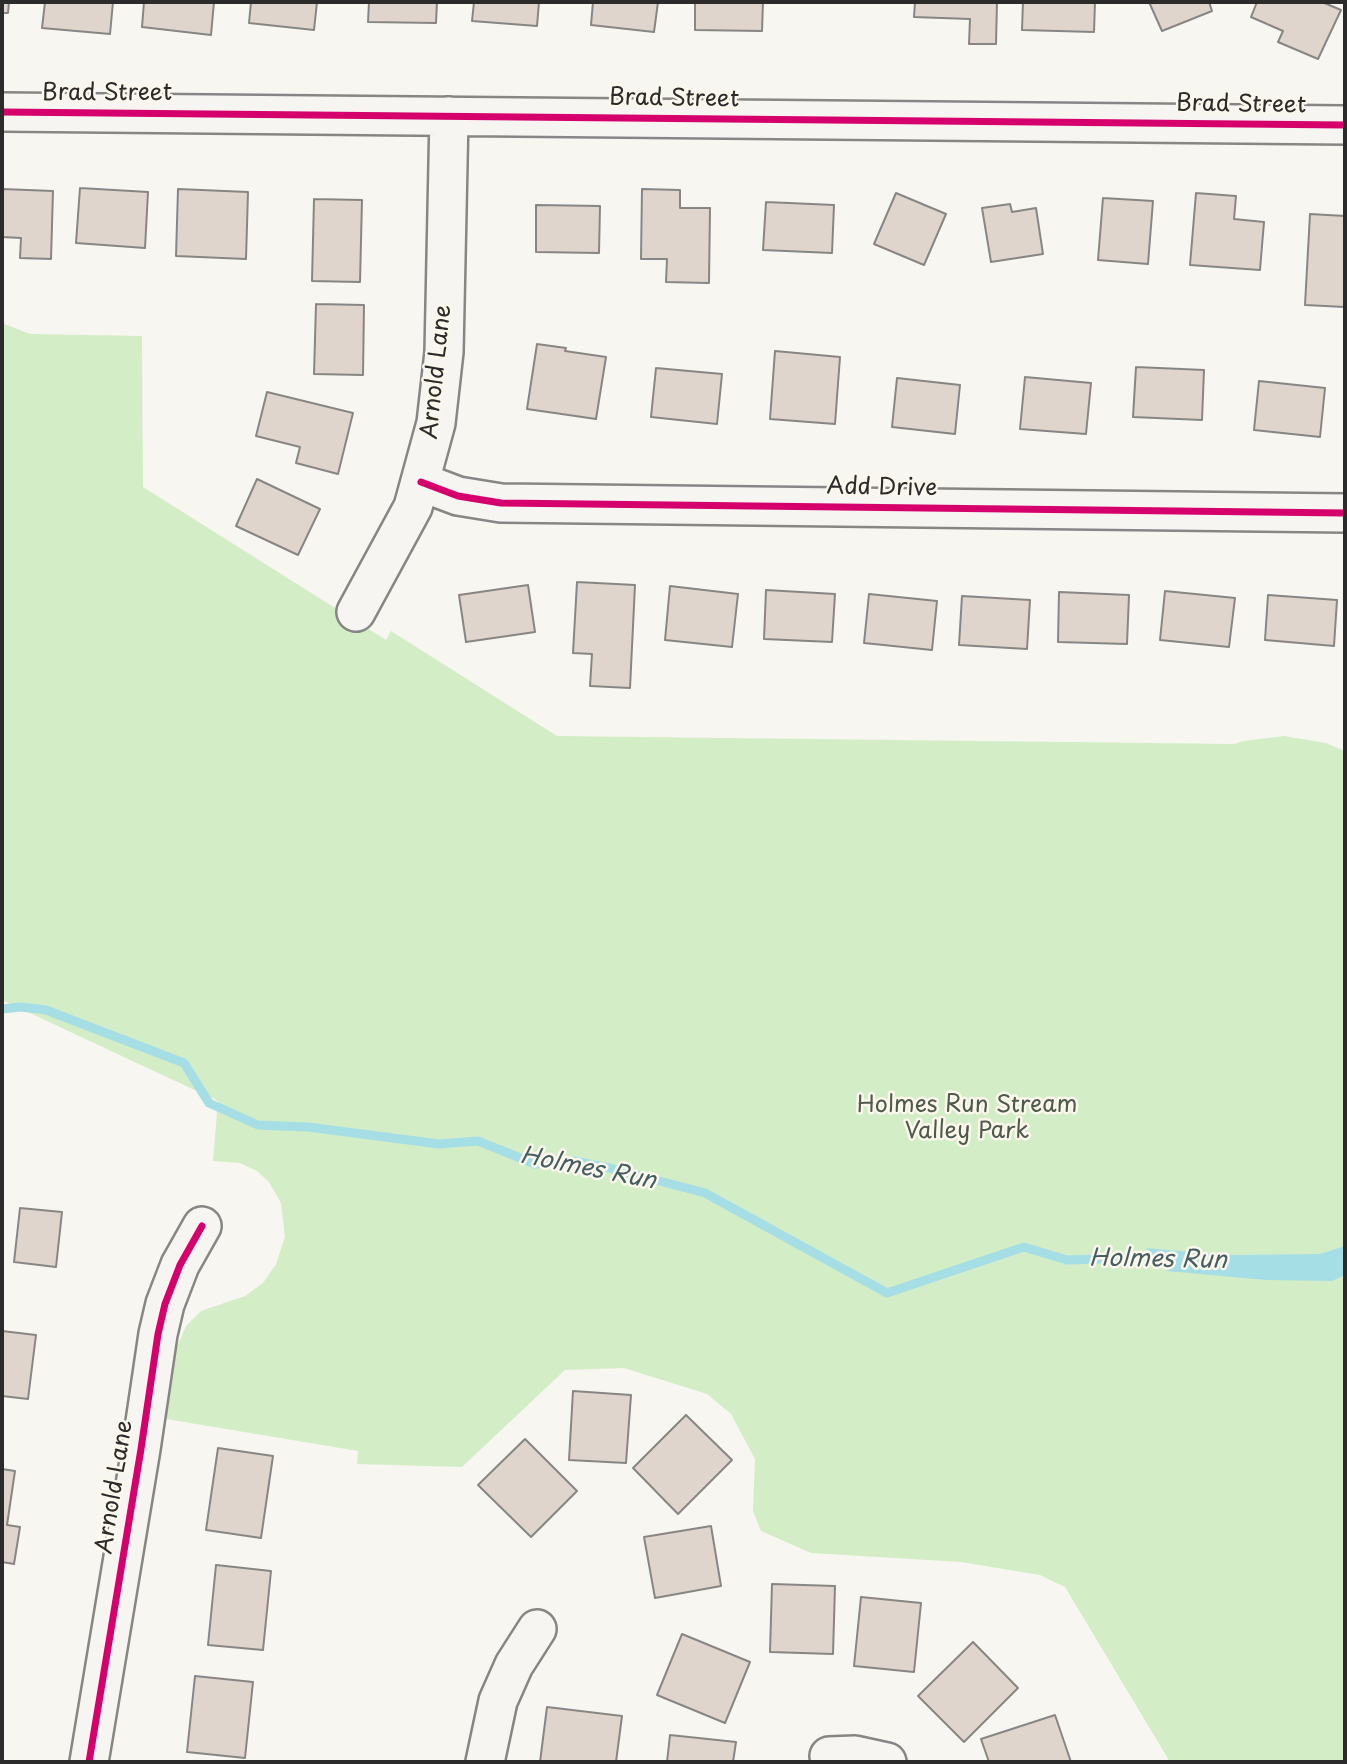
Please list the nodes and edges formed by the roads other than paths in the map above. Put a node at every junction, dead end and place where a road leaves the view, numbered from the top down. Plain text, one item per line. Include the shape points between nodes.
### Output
1 (2, 112) edge
2 (449, 116) junction
3 (1345, 125) edge
4 (421, 482) junction
5 (1345, 513) edge
6 (356, 612) dead end
7 (202, 1226) dead end
8 (537, 1629) dead end
9 (829, 1756) dead end
10 (89, 1762) edge
11 (485, 1762) edge
12 (887, 1762) edge

1 - 2 street, Brad Street
2 - 3 street, Brad Street
2 - 4 street, Arnold Lane via 444,352 436,423
4 - 5 street, Add Drive via 458,496 501,503
4 - 6 street, Arnold Lane via 413,507
7 - 10 street, Arnold Lane via 180,1265 158,1334
8 - 11 street via 498,1701
9 - 12 street via 855,1755

